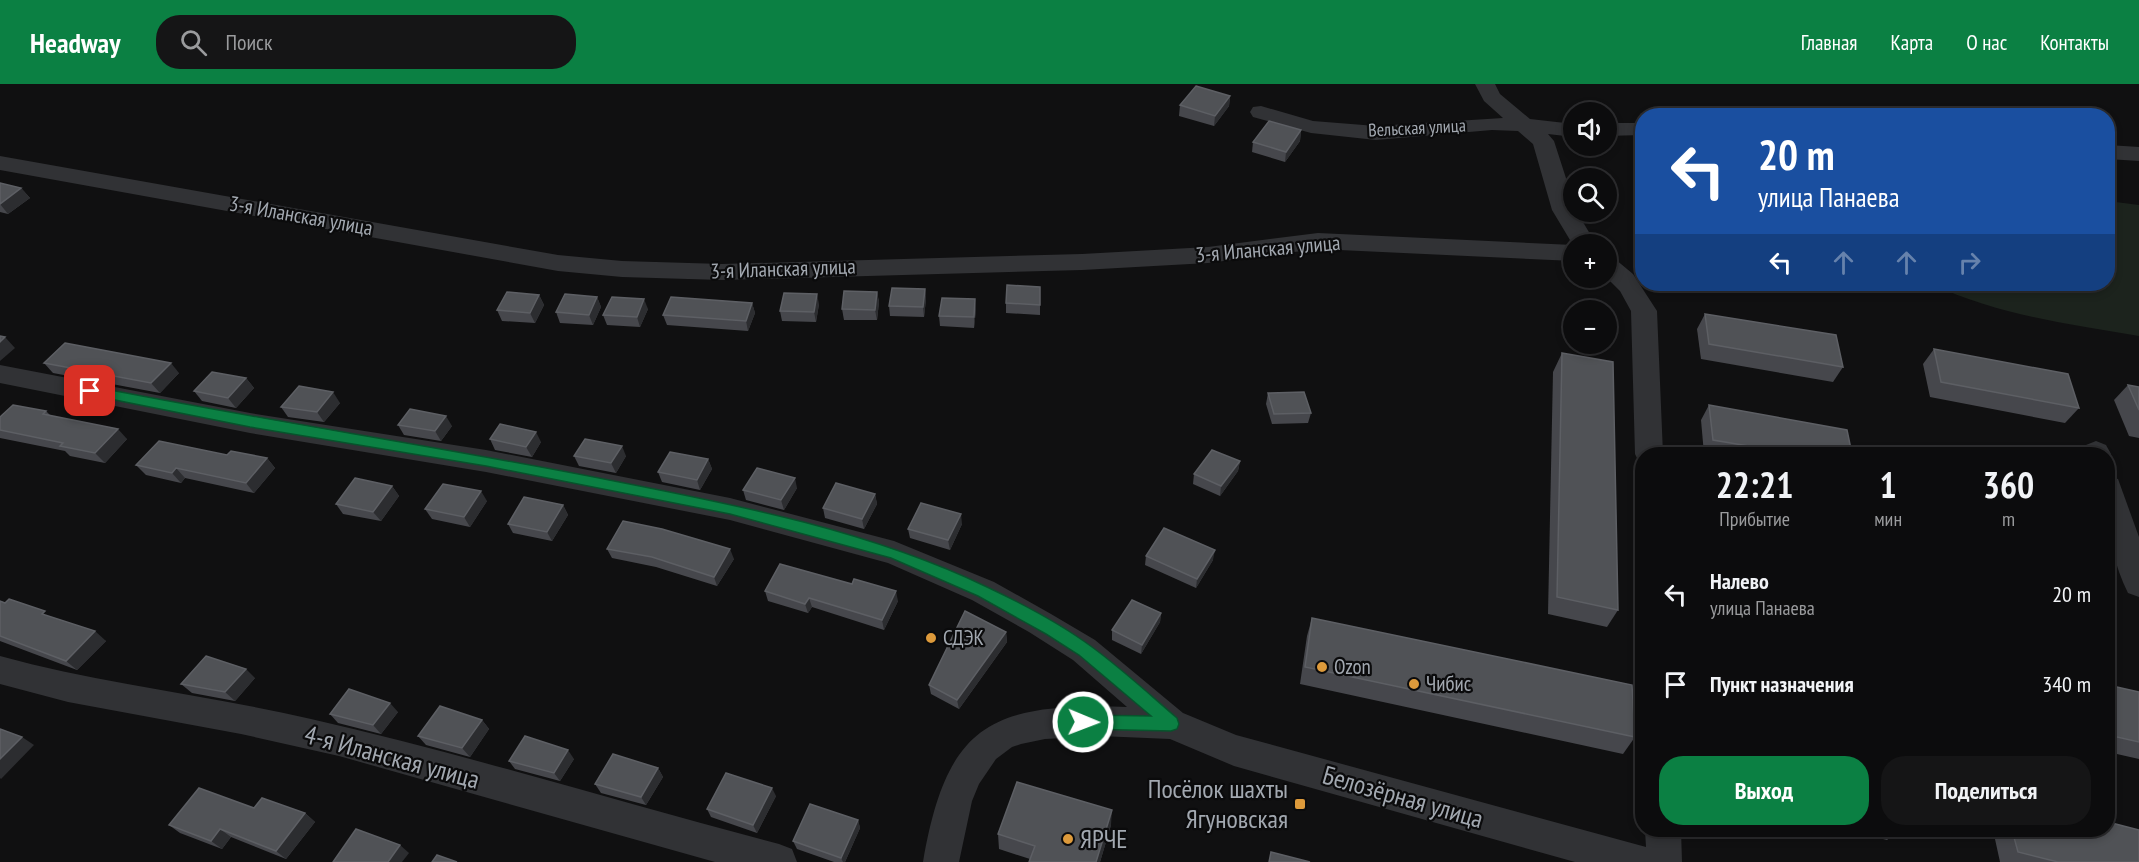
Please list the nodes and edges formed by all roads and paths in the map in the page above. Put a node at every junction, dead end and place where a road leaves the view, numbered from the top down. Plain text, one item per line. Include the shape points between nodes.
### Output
1 (1485, 84) edge
2 (1261, 112) dead end
3 (1524, 124) junction
4 (1563, 129) edge
5 (1635, 129) edge
6 (1617, 130) edge
7 (2115, 152) edge
8 (2139, 154) edge
9 (0, 163) edge
10 (1578, 234) edge
11 (1563, 252) edge
12 (1617, 272) edge
13 (1635, 291) edge
14 (1635, 291) edge
15 (0, 374) edge
16 (1649, 447) edge
17 (2115, 508) edge
18 (2139, 584) edge
19 (0, 670) edge
20 (1171, 724) junction
21 (1663, 837) edge
22 (779, 862) edge
23 (941, 862) edge
24 (1638, 862) edge
25 (1664, 862) edge

1 - 3 street via 1491,97
2 - 3 street, Вельская улица via 1311,127 1376,133
3 - 4 street, Вельская улица
3 - 10 street via 1543,141 1564,210
5 - 6 street
7 - 8 street
9 - 11 street, 3-я Иланская улица via 558,263 622,269 722,272 1082,262 1208,255 1335,241
12 - 13 street
14 - 16 street via 1644,311
15 - 20 street via 730,509 894,553 983,591 1056,632 1115,674
17 - 18 street
19 - 22 street, 4-я Иланская улица via 122,699 276,726
20 - 23 street via 1061,722 1019,728 999,736 967,771 953,802
20 - 24 street, Белозёрная улица via 1234,750
21 - 25 street

